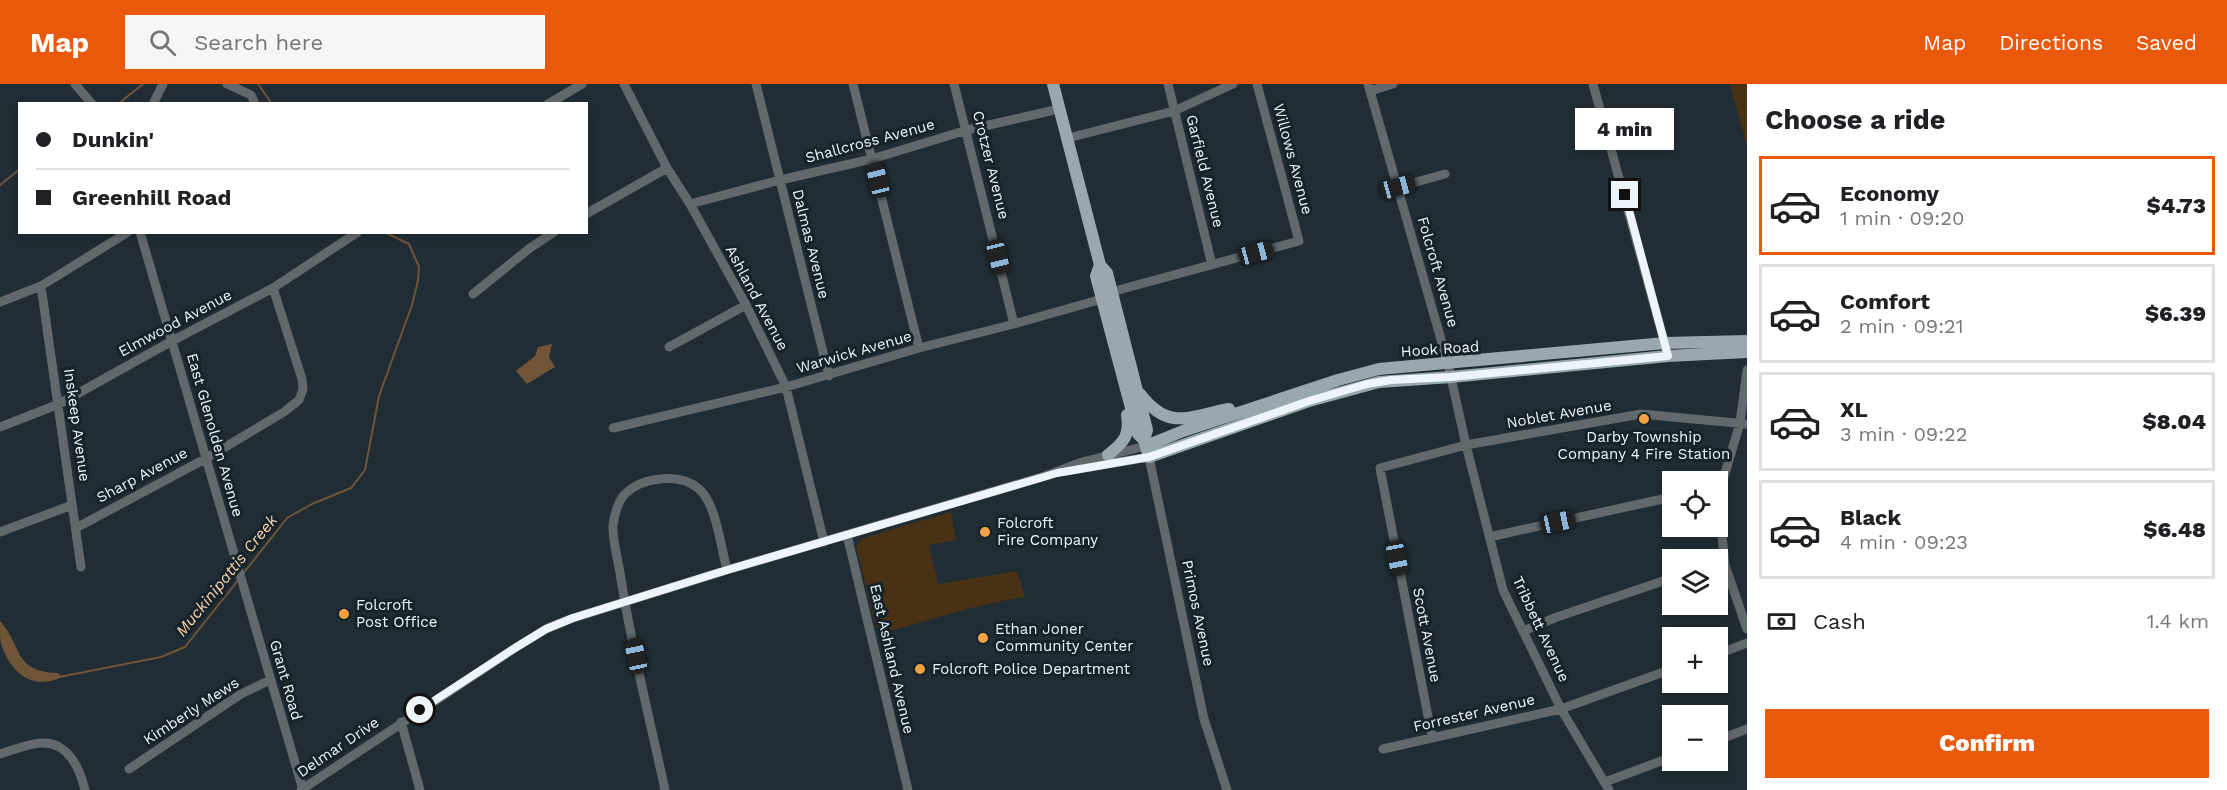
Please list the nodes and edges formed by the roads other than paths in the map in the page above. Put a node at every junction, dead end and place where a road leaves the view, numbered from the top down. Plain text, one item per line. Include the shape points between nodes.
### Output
1 (75, 84) edge
2 (163, 84) edge
3 (227, 84) edge
4 (582, 84) edge
5 (624, 84) edge
6 (756, 84) edge
7 (853, 84) edge
8 (954, 84) edge
9 (1053, 84) edge
10 (1167, 84) edge
11 (1233, 84) edge
12 (1257, 84) edge
13 (1393, 84) edge
14 (1593, 84) edge
15 (1369, 87) edge
16 (90, 102) edge
17 (154, 102) edge
18 (254, 102) edge
19 (551, 102) edge
20 (1059, 109) junction
21 (1174, 111) junction
22 (967, 130) junction
23 (1068, 138) junction
24 (872, 159) junction
25 (667, 168) junction
26 (1445, 174) dead end
27 (780, 180) junction
28 (1398, 187) junction
29 (690, 204) junction
30 (588, 213) edge
31 (125, 234) edge
32 (141, 234) edge
33 (355, 234) edge
34 (551, 234) edge
35 (1299, 241) joint
36 (1212, 265) junction
37 (41, 286) junction
38 (273, 288) junction
39 (473, 294) dead end
40 (1107, 295) junction
41 (0, 302) edge
42 (746, 305) junction
43 (1014, 324) junction
44 (1747, 340) edge
45 (172, 341) junction
46 (1665, 344) junction
47 (669, 347) dead end
48 (919, 348) junction
49 (1747, 352) edge
50 (1668, 356) junction
51 (1448, 364) junction
52 (1747, 370) edge
53 (829, 376) junction
54 (1451, 377) junction
55 (786, 387) junction
56 (1131, 388) junction
57 (59, 404) junction
58 (1260, 406) junction
59 (1743, 424) edge
60 (0, 427) edge
61 (613, 429) dead end
62 (1466, 445) junction
63 (1146, 448) junction
64 (1108, 455) junction
65 (205, 459) junction
66 (1380, 468) joint
67 (1727, 471) edge
68 (1060, 472) junction
69 (1662, 499) edge
70 (72, 505) junction
71 (76, 528) junction
72 (0, 532) edge
73 (847, 535) junction
74 (1489, 537) junction
75 (824, 542) junction
76 (81, 567) dead end
77 (727, 570) junction
78 (241, 577) joint
79 (1662, 581) edge
80 (1728, 583) edge
81 (625, 603) junction
82 (1747, 629) edge
83 (1524, 631) junction
84 (1747, 643) edge
85 (1728, 650) edge
86 (1662, 673) edge
87 (270, 680) junction
88 (1561, 709) junction
89 (401, 722) junction
90 (1747, 729) edge
91 (1728, 736) edge
92 (1432, 737) junction
93 (1383, 749) dead end
94 (0, 754) edge
95 (1662, 761) edge
96 (129, 769) dead end
97 (1607, 786) edge
98 (85, 790) edge
99 (302, 790) edge
100 (420, 790) edge
101 (665, 790) edge
102 (908, 790) edge
103 (1227, 790) edge

1 - 16 street
2 - 17 street
3 - 18 street via 252,94
4 - 19 street
5 - 25 street, Ashland Avenue
6 - 27 street, Dalmas Avenue
7 - 24 street
8 - 22 street, Crotzer Avenue
9 - 20 main road, Primos Avenue
10 - 21 street, Garfield Avenue
11 - 21 street
12 - 35 street, Willows Avenue
13 - 15 street
14 - 46 street
15 - 28 street, Folcroft Avenue
20 - 22 street, Shallcross Avenue
20 - 23 main road, Primos Avenue
21 - 23 street
21 - 36 street, Garfield Avenue
22 - 24 street, Shallcross Avenue
22 - 43 street, Crotzer Avenue
23 - 40 main road, Primos Avenue via 1100,266 1096,276
24 - 27 street, Shallcross Avenue
24 - 48 street
25 - 29 street, Ashland Avenue
25 - 30 street
26 - 28 street
27 - 29 street, Shallcross Avenue
27 - 53 street, Dalmas Avenue
28 - 51 street, Folcroft Avenue
29 - 42 street, Ashland Avenue
31 - 37 street
32 - 45 street, East Glenolden Avenue
33 - 38 street, Elmwood Avenue
34 - 39 street
35 - 36 street, Warwick Avenue
36 - 40 street, Warwick Avenue
37 - 41 street
37 - 57 street, Inskeep Avenue
38 - 45 street, Elmwood Avenue
38 - 65 street, Sharp Avenue via 303,389 299,400
40 - 43 street, Warwick Avenue
40 - 56 main road, Primos Avenue
42 - 47 street
42 - 55 street, Ashland Avenue
43 - 48 street, Warwick Avenue
44 - 46 main road, Hook Road
45 - 57 street, Elmwood Avenue
45 - 65 street, East Glenolden Avenue
46 - 50 street
46 - 51 main road, Hook Road
48 - 53 street, Warwick Avenue
49 - 50 main road, Hook Road
50 - 54 main road, Hook Road
51 - 54 street, Tribbett Avenue
51 - 58 main road, Hook Road via 1372,371
52 - 59 street
53 - 55 street, Warwick Avenue
54 - 62 street, Tribbett Avenue
54 - 63 main road, Hook Road via 1367,384
55 - 61 street, Warwick Avenue
55 - 75 street, Ashland Avenue
56 - 58 main road via 1158,413 1177,420
56 - 63 main road, Primos Avenue via 1138,434
56 - 64 main road via 1128,432
57 - 60 street, Elmwood Avenue
57 - 70 street, Inskeep Avenue
58 - 63 main road, Hook Road
59 - 62 street, Noblet Avenue via 1641,414
59 - 67 street
62 - 66 street, Noblet Avenue
62 - 74 street, Tribbett Avenue
63 - 64 street, Delmar Drive
63 - 68 street, Delmar Drive
63 - 103 street, Primos Avenue via 1204,719
64 - 68 street, Delmar Drive
65 - 71 street, Sharp Avenue
65 - 78 street, East Glenolden Avenue
66 - 92 street, Scott Avenue
68 - 73 street, Delmar Drive
69 - 74 street
70 - 71 street, Inskeep Avenue
70 - 72 street
71 - 76 street, Inskeep Avenue
73 - 75 street, Delmar Drive
73 - 102 street, East Ashland Avenue
74 - 83 street, Tribbett Avenue via 1503,590
75 - 77 street, Delmar Drive
77 - 81 street, Delmar Drive
77 - 81 street via 710,503 700,489 673,477 638,485 624,496 613,526
78 - 87 street, Grant Road
79 - 83 street
80 - 82 street
81 - 89 street, Delmar Drive via 546,629
81 - 101 street
83 - 88 street, Tribbett Avenue
84 - 85 street
86 - 88 street, Forrester Avenue
87 - 96 street, Kimberly Mews via 241,694
87 - 99 street, Grant Road
88 - 92 street, Forrester Avenue
88 - 97 street, Tribbett Avenue
89 - 99 street, Delmar Drive
89 - 100 street
90 - 91 street
92 - 93 street, Forrester Avenue
94 - 98 street via 41,743 58,747 80,770
95 - 97 street

